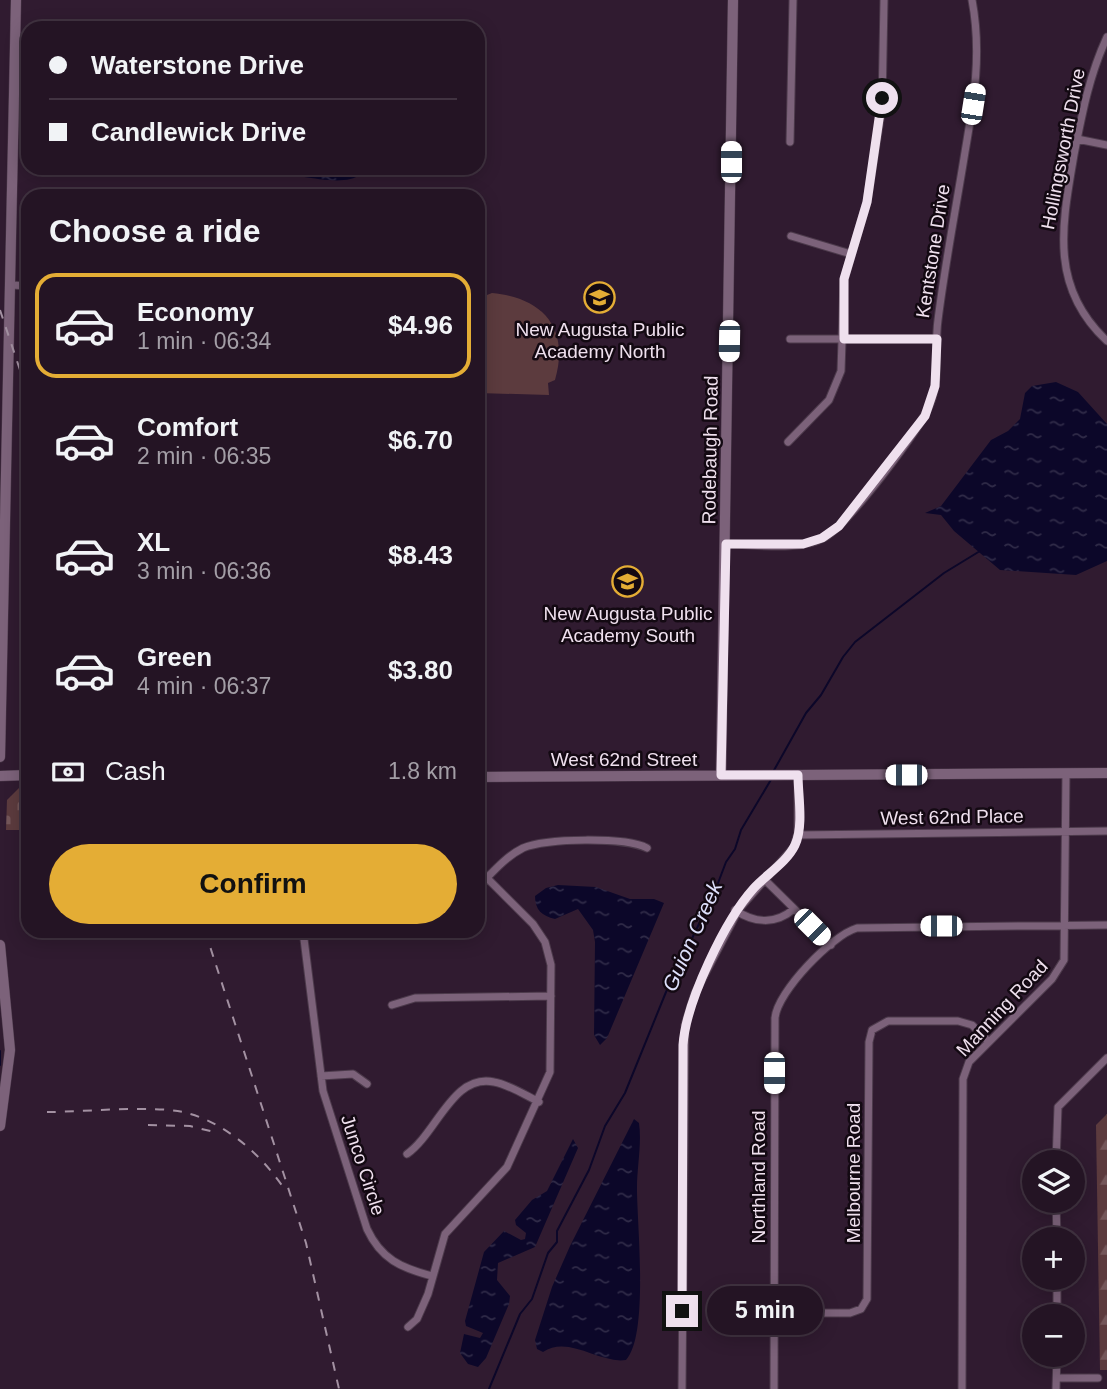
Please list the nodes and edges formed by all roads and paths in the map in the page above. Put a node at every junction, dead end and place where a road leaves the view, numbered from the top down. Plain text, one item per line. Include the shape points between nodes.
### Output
1 (16, 0) edge
2 (733, 0) edge
3 (793, 0) edge
4 (884, 0) edge
5 (972, 0) edge
6 (1107, 37) edge
7 (1077, 139) junction
8 (790, 142) dead end
9 (1107, 145) edge
10 (791, 236) dead end
11 (851, 254) junction
12 (10, 285) junction
13 (21, 286) edge
14 (790, 339) dead end
15 (844, 339) junction
16 (937, 339) junction
17 (1107, 341) edge
18 (4, 392) edge
19 (788, 442) dead end
20 (726, 544) junction
21 (0, 757) edge
22 (1107, 773) edge
23 (1066, 774) junction
24 (21, 775) edge
25 (721, 775) junction
26 (793, 775) junction
27 (0, 776) edge
28 (485, 777) edge
29 (1107, 831) edge
30 (1066, 832) junction
31 (798, 835) junction
32 (647, 848) dead end
33 (487, 878) joint
34 (764, 879) junction
35 (794, 909) junction
36 (736, 911) junction
37 (1104, 925) edge
38 (1066, 926) junction
39 (304, 938) edge
40 (0, 945) edge
41 (831, 945) junction
42 (551, 996) junction
43 (392, 1005) dead end
44 (988, 1041) junction
45 (1106, 1059) edge
46 (321, 1076) junction
47 (367, 1084) dead end
48 (539, 1102) junction
49 (0, 1126) edge
50 (1056, 1150) edge
51 (407, 1154) dead end
52 (432, 1276) junction
53 (774, 1312) junction
54 (408, 1327) dead end
55 (1057, 1367) edge
56 (1057, 1378) junction
57 (1098, 1378) dead end
58 (682, 1389) edge
59 (774, 1389) edge
60 (962, 1389) edge
61 (1056, 1389) edge

1 - 12 street
2 - 20 street, Rodebaugh Road
3 - 8 street
4 - 11 street via 882,106 867,202
5 - 16 street, Kentstone Drive via 977,78
6 - 7 street, Hollingsworth Drive via 1087,88
7 - 9 street
7 - 17 street, Hollingsworth Drive via 1063,217 1063,258 1077,301
10 - 11 street
11 - 15 street via 844,283
12 - 13 street
12 - 18 street
14 - 15 street
15 - 16 street
15 - 19 street via 843,365 834,391
16 - 20 street, Kentstone Drive via 935,386 925,416 839,526 803,544
18 - 21 street
20 - 25 street, Rodebaugh Road
22 - 23 street, West 62nd Street
23 - 26 street, West 62nd Street
23 - 30 street, Manning Road
24 - 27 street
25 - 26 street, West 62nd Street
25 - 28 street, West 62nd Street
26 - 31 street
29 - 30 street, West 62nd Place
30 - 31 street, West 62nd Place
30 - 38 street, Manning Road
31 - 34 street via 790,853
32 - 33 street via 626,842 537,844 507,858
33 - 42 street via 533,923 545,942
34 - 35 street
34 - 36 street
35 - 36 street via 765,921
35 - 41 street
36 - 58 street via 694,996 684,1031
37 - 38 street, Northland Road
38 - 41 street, Northland Road via 865,927 849,930
38 - 44 street, Manning Road via 1059,970
39 - 46 street, Junco Circle
40 - 49 street via 10,1050
41 - 53 street, Northland Road via 785,991 775,1009
42 - 43 street via 415,998
42 - 48 street via 550,1072
44 - 53 street, Melbourne Road via 972,1025 958,1021 888,1021 872,1030 868,1293 864,1305 856,1311
44 - 60 street, Manning Road via 968,1062 963,1079
45 - 50 street via 1058,1107
46 - 47 street via 353,1074
46 - 52 street, Junco Circle via 373,1241 394,1263
48 - 51 street via 491,1081 472,1083 453,1097 424,1140
48 - 52 street via 507,1167 445,1234
52 - 54 street via 417,1319
53 - 59 street, Northland Road
55 - 56 street
56 - 57 street
56 - 61 street

